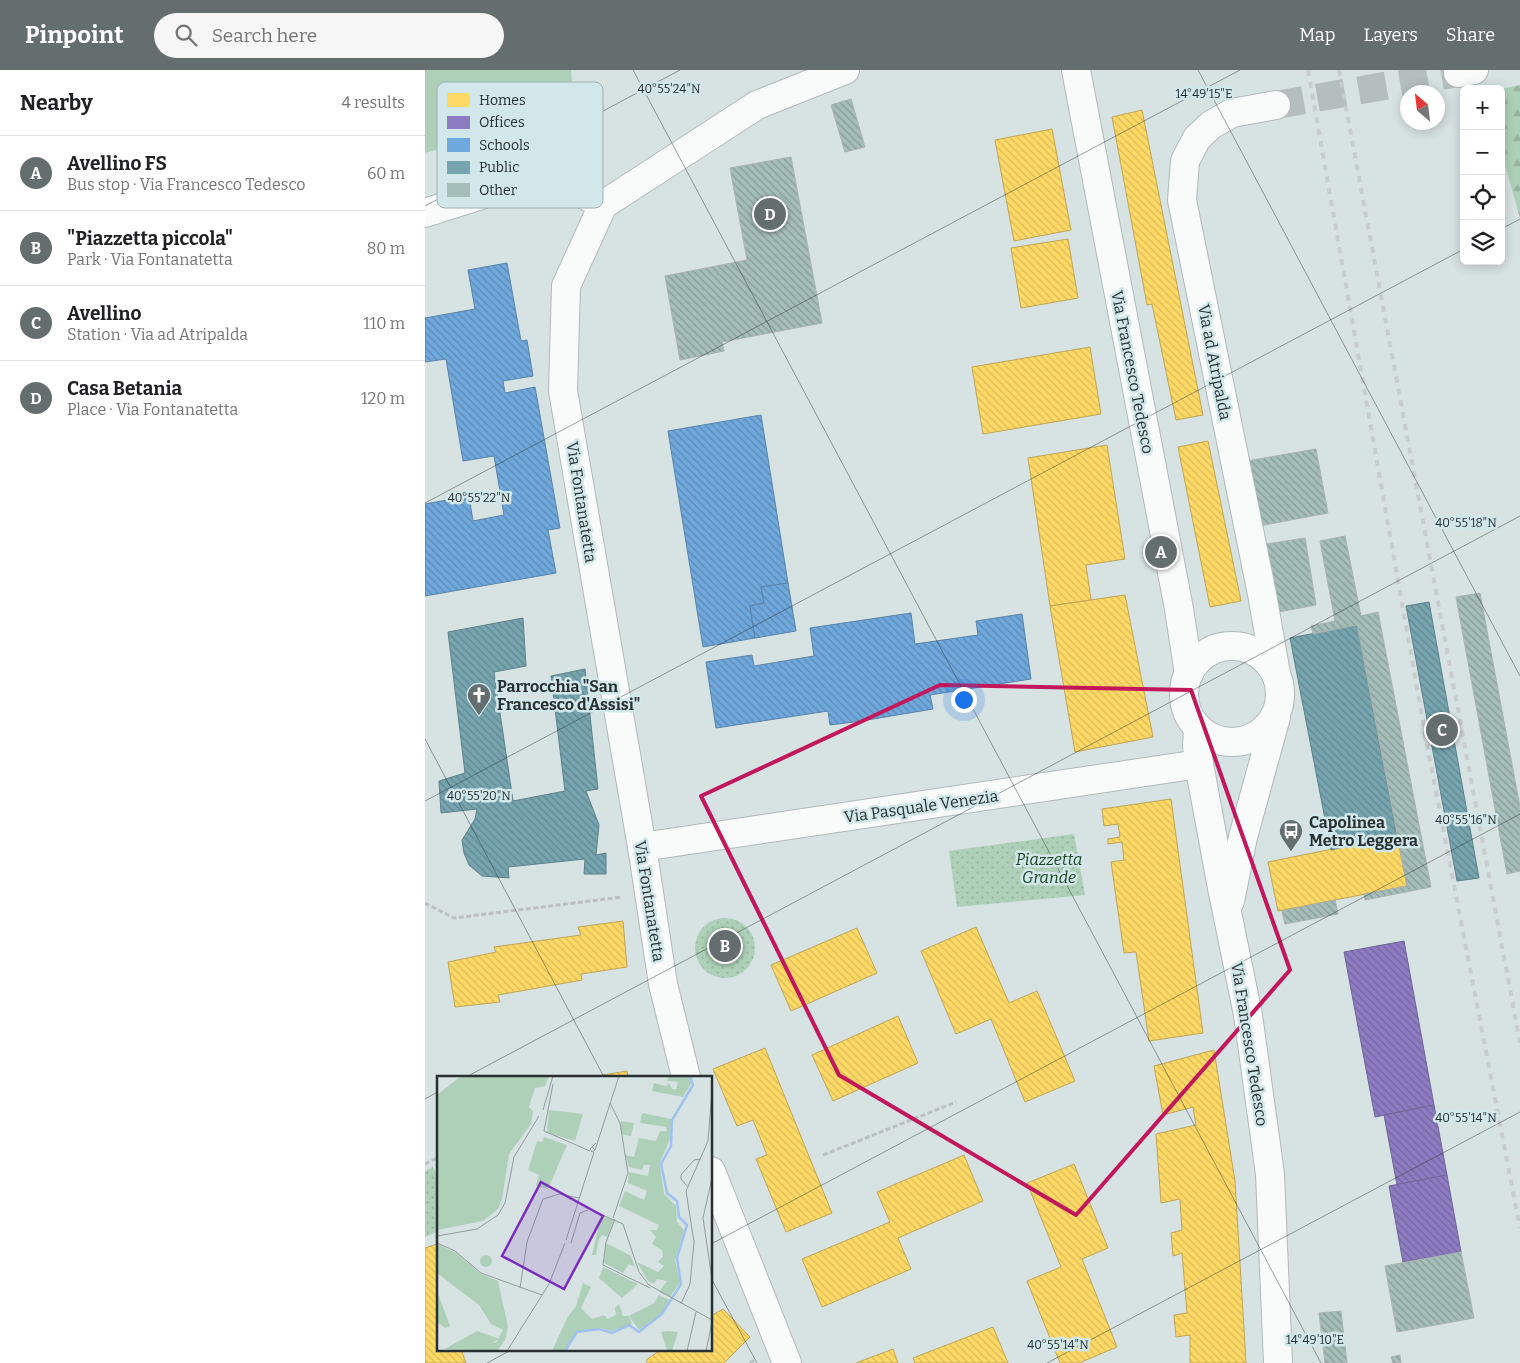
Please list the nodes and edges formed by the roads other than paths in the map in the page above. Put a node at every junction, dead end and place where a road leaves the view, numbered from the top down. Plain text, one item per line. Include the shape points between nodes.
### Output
1 (845, 70) edge
2 (1076, 70) edge
3 (1276, 105) tunnel mouth
4 (603, 205) edge
5 (441, 208) edge
6 (602, 208) edge
7 (425, 213) edge
8 (1262, 594) junction
9 (1179, 609) junction
10 (1225, 649) junction
11 (1189, 674) junction
12 (1276, 674) junction
13 (1278, 709) junction
14 (1198, 728) junction
15 (1199, 764) junction
16 (642, 847) junction
17 (1227, 912) junction
18 (685, 1076) edge
19 (713, 1176) edge
20 (787, 1363) edge
21 (1278, 1363) edge

1 - 4 street via 757,105
2 - 9 street, Via Francesco Tedesco
3 - 8 street, Via ad Atripalda via 1232,113 1197,138 1185,161 1181,200
5 - 7 street
6 - 16 street, Via Fontanatetta via 566,286 563,391
8 - 10 street via 1256,626
8 - 12 street, Via ad Atripalda
9 - 10 street via 1201,640
9 - 11 street, Via Francesco Tedesco
10 - 11 street via 1196,664
10 - 12 street via 1253,651 1267,661
11 - 14 street via 1185,702
12 - 13 street via 1280,685
13 - 14 street via 1258,735 1243,741 1211,738
13 - 17 street via 1243,838
14 - 15 street, Via Francesco Tedesco
15 - 16 street, Via Pasquale Venezia
15 - 17 street, Via Francesco Tedesco
16 - 18 street, Via Fontanatetta via 663,984
17 - 21 street, Via Francesco Tedesco via 1248,1015 1270,1174
19 - 20 street

